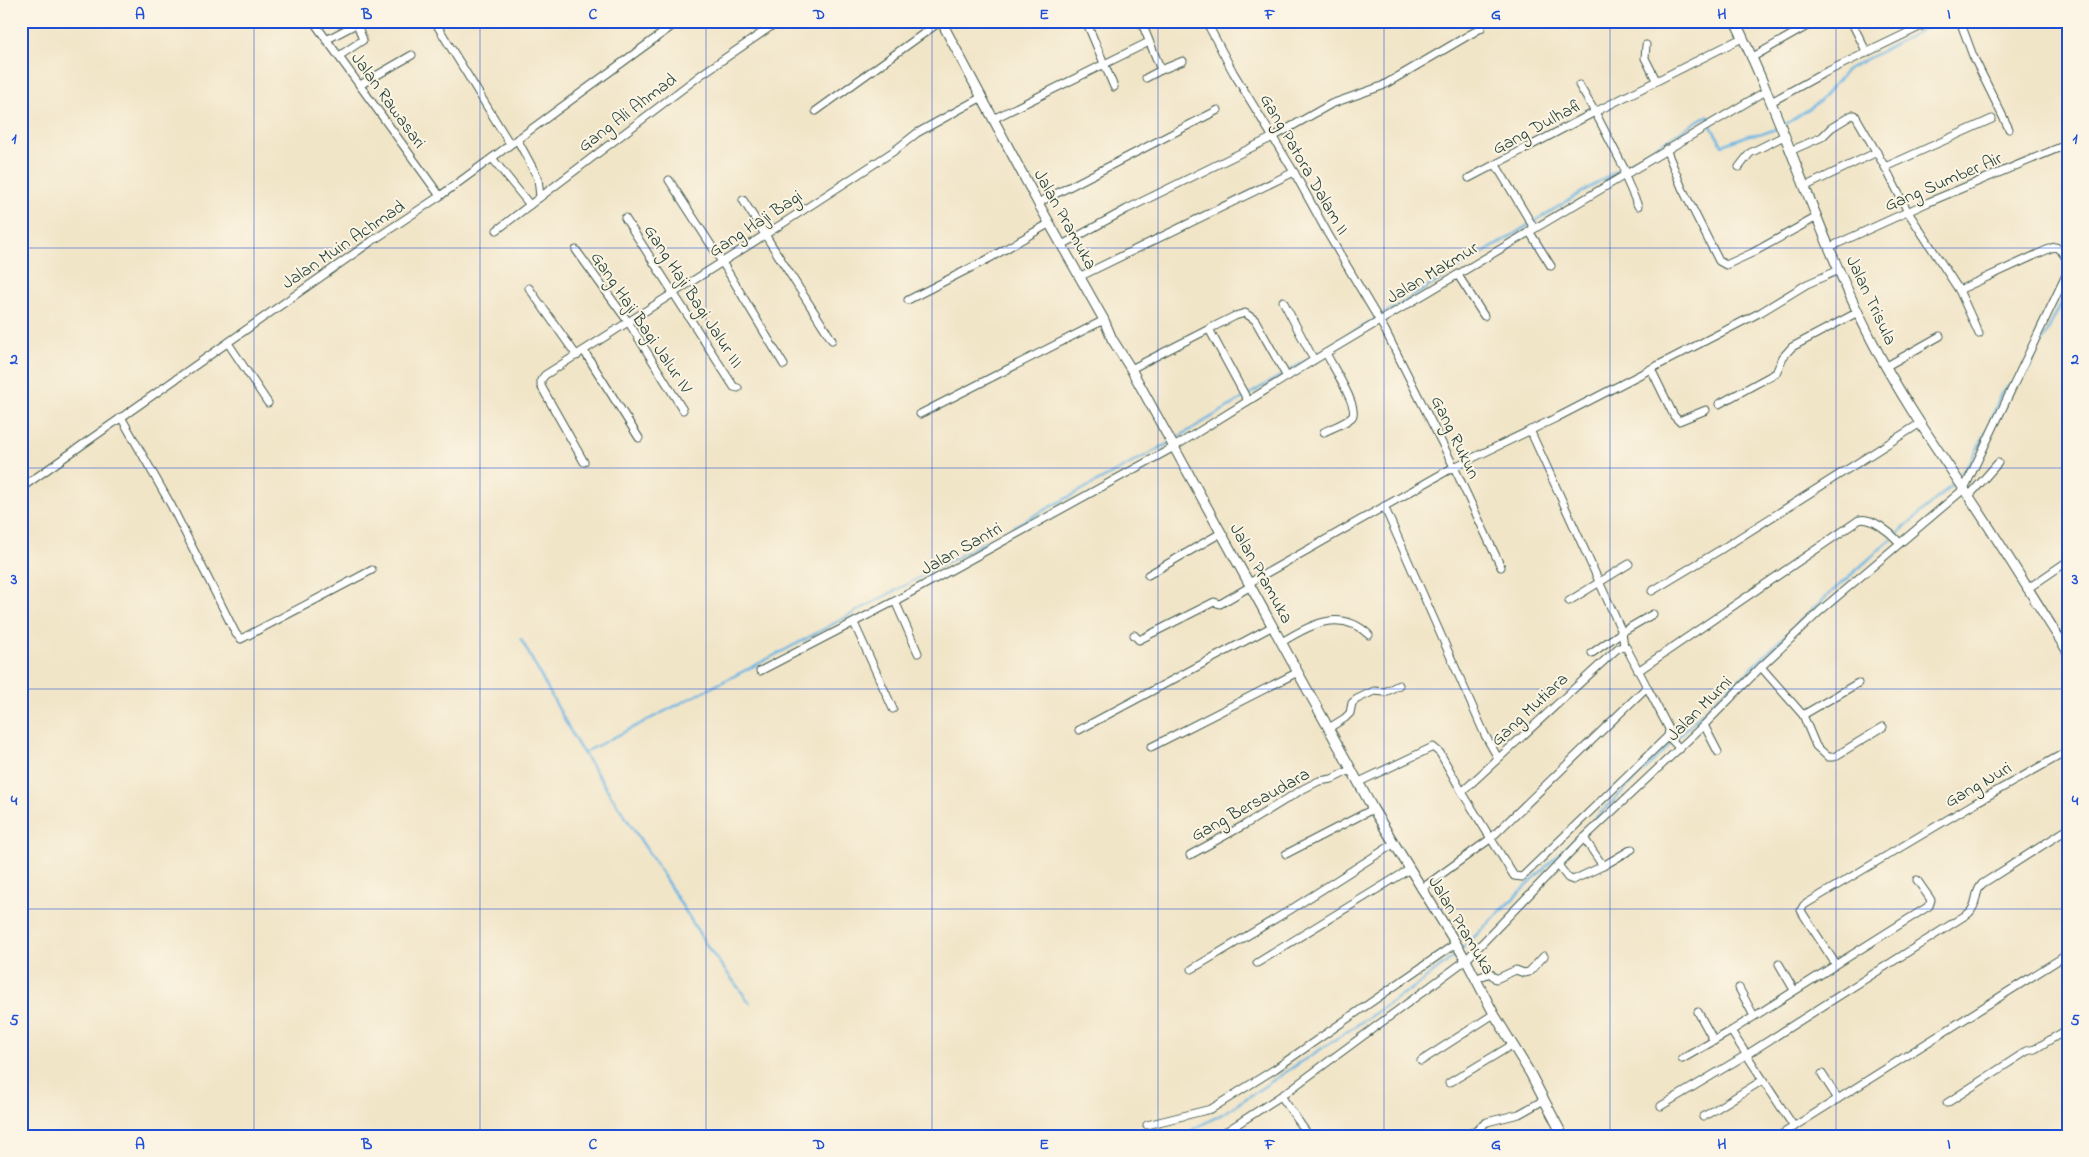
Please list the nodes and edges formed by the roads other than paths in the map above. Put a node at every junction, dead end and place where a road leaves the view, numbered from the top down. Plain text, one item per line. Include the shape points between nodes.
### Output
1 (312, 21) edge
2 (679, 21) edge
3 (779, 21) edge
4 (942, 21) edge
5 (1086, 21) edge
6 (1141, 21) edge
7 (1206, 21) edge
8 (1735, 21) edge
9 (1816, 21) edge
10 (1851, 21) edge
11 (1932, 21) edge
12 (1960, 21) edge
13 (435, 22) edge
14 (360, 23) edge
15 (1481, 28) dead end
16 (1742, 38) junction
17 (326, 40) junction
18 (1149, 42) junction
19 (1646, 45) dead end
20 (1867, 53) junction
21 (412, 55) dead end
22 (339, 56) junction
23 (1751, 58) junction
24 (1183, 61) dead end
25 (1105, 63) junction
26 (1161, 70) junction
27 (1146, 78) dead end
28 (1656, 80) junction
29 (360, 85) junction
30 (1579, 85) dead end
31 (1114, 87) dead end
32 (1766, 90) junction
33 (982, 97) junction
34 (1771, 102) junction
35 (1218, 110) dead end
36 (816, 111) dead end
37 (1595, 112) junction
38 (993, 119) junction
39 (1992, 119) dead end
40 (2009, 129) dead end
41 (1782, 130) junction
42 (1273, 138) junction
43 (517, 139) junction
44 (510, 144) junction
45 (2068, 144) edge
46 (1666, 149) junction
47 (1790, 151) junction
48 (1877, 152) junction
49 (492, 158) junction
50 (1496, 166) junction
51 (1739, 167) dead end
52 (1885, 167) junction
53 (1624, 169) junction
54 (1294, 172) junction
55 (1469, 178) dead end
56 (669, 180) dead end
57 (1804, 187) junction
58 (440, 196) junction
59 (540, 197) junction
60 (743, 200) dead end
61 (1038, 203) junction
62 (530, 205) junction
63 (1638, 206) dead end
64 (1908, 212) junction
65 (1817, 217) junction
66 (625, 218) dead end
67 (1050, 223) junction
68 (1531, 226) junction
69 (497, 230) dead end
70 (766, 234) junction
71 (1062, 245) junction
72 (1830, 247) junction
73 (576, 250) dead end
74 (2068, 261) edge
75 (722, 262) junction
76 (1551, 266) dead end
77 (1839, 270) junction
78 (2068, 271) edge
79 (1458, 275) junction
80 (1079, 277) junction
81 (529, 288) dead end
82 (1959, 290) junction
83 (675, 293) junction
84 (908, 300) dead end
85 (1283, 301) dead end
86 (1858, 312) junction
87 (1484, 316) dead end
88 (1377, 318) junction
89 (1104, 320) junction
90 (629, 323) junction
91 (1209, 329) junction
92 (1979, 334) dead end
93 (1940, 336) dead end
94 (832, 340) dead end
95 (228, 342) junction
96 (584, 351) junction
97 (1326, 353) junction
98 (578, 356) junction
99 (1313, 357) junction
100 (784, 365) dead end
101 (1885, 367) junction
102 (1131, 369) junction
103 (1651, 369) junction
104 (1286, 374) junction
105 (738, 388) dead end
106 (1246, 398) junction
107 (268, 403) dead end
108 (1719, 404) dead end
109 (683, 410) dead end
110 (1706, 410) dead end
111 (920, 414) dead end
112 (121, 417) junction
113 (1919, 424) junction
114 (1530, 430) junction
115 (1324, 432) dead end
116 (639, 438) dead end
117 (1174, 447) junction
118 (584, 462) dead end
119 (1998, 463) dead end
120 (1454, 467) junction
121 (21, 488) edge
122 (1964, 489) junction
123 (1384, 506) junction
124 (1222, 533) junction
125 (1898, 540) junction
126 (2068, 561) edge
127 (1629, 564) dead end
128 (1501, 567) dead end
129 (372, 570) dead end
130 (1148, 575) dead end
131 (1598, 582) junction
132 (1250, 584) junction
133 (2028, 589) junction
134 (1652, 590) dead end
135 (895, 601) junction
136 (1568, 601) dead end
137 (1653, 614) dead end
138 (854, 624) junction
139 (1273, 626) junction
140 (1622, 632) junction
141 (1369, 635) dead end
142 (1134, 636) dead end
143 (1282, 642) junction
144 (1624, 646) junction
145 (918, 652) dead end
146 (2068, 652) edge
147 (1592, 653) dead end
148 (1761, 667) junction
149 (760, 671) dead end
150 (1638, 671) junction
151 (1298, 672) junction
152 (1858, 683) dead end
153 (1399, 685) dead end
154 (1647, 687) junction
155 (893, 709) dead end
156 (1803, 715) junction
157 (1704, 725) junction
158 (1883, 727) dead end
159 (1329, 728) junction
160 (1079, 730) dead end
161 (1674, 742) junction
162 (1151, 747) dead end
163 (2068, 751) edge
164 (1718, 752) dead end
165 (1498, 758) junction
166 (1352, 769) junction
167 (1359, 782) junction
168 (1462, 792) junction
169 (1373, 809) junction
170 (2068, 829) edge
171 (1584, 838) junction
172 (1490, 839) junction
173 (1395, 843) junction
174 (1632, 849) dead end
175 (1286, 854) dead end
176 (1190, 855) dead end
177 (1558, 865) junction
178 (1603, 866) junction
179 (1410, 869) junction
180 (1917, 880) dead end
181 (1421, 888) junction
182 (1455, 944) junction
183 (2068, 954) edge
184 (1544, 956) dead end
185 (1466, 960) junction
186 (1257, 963) dead end
187 (1779, 964) dead end
188 (1835, 964) junction
189 (1192, 969) dead end
190 (1476, 979) junction
191 (1738, 988) dead end
192 (1794, 990) junction
193 (1698, 1012) dead end
194 (1494, 1014) junction
195 (1754, 1016) junction
196 (2068, 1029) edge
197 (1731, 1031) junction
198 (1714, 1040) junction
199 (1512, 1045) junction
200 (1746, 1055) junction
201 (1682, 1059) dead end
202 (1421, 1061) dead end
203 (1822, 1074) dead end
204 (1763, 1080) junction
205 (1449, 1083) dead end
206 (1281, 1096) junction
207 (1838, 1099) junction
208 (1544, 1100) junction
209 (1947, 1103) dead end
210 (1661, 1106) dead end
211 (1704, 1117) dead end
212 (1147, 1125) dead end
213 (1794, 1127) junction
214 (1561, 1135) edge
215 (1219, 1136) edge
216 (1309, 1136) edge
217 (1467, 1136) edge
218 (1779, 1136) edge

1 - 17 street, Jalan Rawasari
2 - 43 street, Jalan Muin Achmad
3 - 59 street, Gang Ali Ahmad via 702,74
4 - 33 street, Jalan Pramuka
4 - 36 street
5 - 25 street
6 - 18 street
7 - 42 street, Gang Patora Dalam II
8 - 16 street, Jalan Trisula
9 - 23 street
10 - 20 street
11 - 20 street
12 - 40 street via 1973,56
13 - 44 street
14 - 17 street
14 - 22 street via 363,40
15 - 42 street via 1382,86 1331,104
16 - 23 street, Jalan Trisula
16 - 28 street
17 - 22 street, Jalan Rawasari
18 - 25 street
18 - 26 street
19 - 28 street via 1645,58
20 - 34 street
21 - 29 street
22 - 29 street, Jalan Rawasari
23 - 32 street, Jalan Trisula
24 - 26 street
25 - 31 street
25 - 38 street
26 - 27 street
28 - 37 street
29 - 58 street, Jalan Rawasari
30 - 37 street
32 - 34 street, Jalan Trisula
32 - 46 street, Jalan Makmur
33 - 38 street, Jalan Pramuka
33 - 70 street, Gang Haji Bagi via 917,133
34 - 41 street, Jalan Trisula
35 - 61 street
37 - 50 street, Gang Dulhafi
37 - 53 street, Gang Dulhafi
38 - 61 street, Jalan Pramuka
39 - 52 street
41 - 47 street, Jalan Trisula
41 - 51 street via 1750,153
42 - 54 street, Gang Patora Dalam II
42 - 71 street via 1127,209
43 - 44 street, Jalan Muin Achmad
43 - 59 street via 538,178
44 - 49 street, Jalan Muin Achmad
45 - 64 street, Gang Sumber Air
46 - 53 street, Jalan Makmur
46 - 65 street via 1719,261 1726,265
47 - 48 street via 1822,137 1852,115 1858,118
47 - 57 street, Jalan Trisula
48 - 52 street
48 - 57 street
49 - 58 street, Jalan Muin Achmad
49 - 62 street
50 - 55 street, Gang Dulhafi
50 - 68 street
52 - 64 street
53 - 63 street, Gang Dulhafi
53 - 68 street, Jalan Makmur
54 - 80 street
54 - 88 street, Gang Patora Dalam II
56 - 75 street
57 - 65 street, Jalan Trisula
58 - 95 street, Jalan Muin Achmad
59 - 62 street, Gang Ali Ahmad
60 - 70 street
61 - 67 street, Jalan Pramuka
62 - 69 street, Gang Ali Ahmad
64 - 72 street, Gang Sumber Air
64 - 82 street
65 - 72 street, Jalan Trisula
66 - 83 street, Gang Haji Bagi Jalur III
67 - 71 street, Jalan Pramuka
67 - 84 street
68 - 76 street
68 - 79 street, Jalan Makmur
70 - 75 street, Gang Haji Bagi
70 - 94 street
71 - 80 street, Jalan Pramuka
72 - 77 street, Jalan Trisula
73 - 90 street, Gang Haji Bagi Jalur IV
74 - 82 street via 2056,247
75 - 83 street, Gang Haji Bagi
75 - 100 street
77 - 86 street, Jalan Trisula
77 - 103 street via 1807,284 1761,312
78 - 122 street
79 - 87 street
79 - 88 street, Jalan Makmur
80 - 89 street, Jalan Pramuka
81 - 98 street
82 - 92 street
83 - 90 street, Gang Haji Bagi
83 - 105 street, Gang Haji Bagi Jalur III via 734,387
85 - 99 street
86 - 101 street, Jalan Trisula
86 - 108 street via 1792,347 1776,373
88 - 97 street, Jalan Makmur
88 - 120 street, Gang Rukun
89 - 102 street, Jalan Pramuka
89 - 111 street
90 - 96 street, Gang Haji Bagi
90 - 109 street, Gang Haji Bagi Jalur IV
91 - 102 street
91 - 104 street via 1245,313 1255,320
91 - 106 street
93 - 101 street
95 - 107 street
95 - 112 street, Jalan Muin Achmad
96 - 98 street, Gang Haji Bagi
96 - 116 street
97 - 99 street, Jalan Makmur
97 - 115 street via 1354,412
98 - 118 street, Gang Haji Bagi via 541,380
99 - 104 street, Jalan Makmur
101 - 113 street, Jalan Trisula
102 - 117 street, Jalan Pramuka
103 - 110 street via 1679,421
103 - 114 street
104 - 106 street, Jalan Makmur
106 - 117 street, Jalan Makmur
112 - 121 street, Jalan Muin Achmad
112 - 129 street via 241,639
113 - 122 street, Jalan Trisula
113 - 134 street
114 - 120 street
114 - 131 street
117 - 124 street, Jalan Pramuka
117 - 135 street, Jalan Santri
119 - 122 street, Jalan Murni
120 - 123 street
120 - 128 street, Gang Rukun
122 - 125 street, Jalan Murni
122 - 133 street
123 - 132 street
123 - 165 street
124 - 130 street
124 - 132 street, Jalan Pramuka
125 - 148 street, Jalan Murni
125 - 150 street via 1867,520 1859,520
126 - 133 street
127 - 131 street
131 - 136 street
131 - 140 street
132 - 139 street, Jalan Pramuka
132 - 142 street via 1220,604 1214,602 1139,640
133 - 146 street
135 - 138 street, Jalan Santri
135 - 145 street
137 - 140 street
138 - 149 street, Jalan Santri
138 - 155 street
139 - 143 street, Jalan Pramuka
139 - 160 street
140 - 144 street
140 - 147 street
141 - 143 street via 1350,621 1327,621
143 - 151 street, Jalan Pramuka
144 - 150 street
144 - 165 street, Gang Mutiara via 1613,652
148 - 156 street
148 - 157 street, Jalan Murni
150 - 154 street
151 - 159 street, Jalan Pramuka
151 - 162 street
152 - 156 street
153 - 159 street via 1357,699 1352,703 1350,713
154 - 161 street
154 - 172 street
156 - 158 street via 1816,746 1828,757 1834,757
157 - 161 street, Jalan Murni
157 - 164 street
159 - 166 street, Jalan Pramuka
161 - 171 street, Jalan Murni
161 - 172 street via 1522,877 1514,876
163 - 188 street, Gang Nuri via 1804,905 1801,910
165 - 168 street, Gang Mutiara
166 - 167 street, Jalan Pramuka
166 - 176 street, Gang Bersaudara via 1303,789
167 - 168 street via 1433,747 1440,753
167 - 169 street, Jalan Pramuka
168 - 172 street
169 - 173 street, Jalan Pramuka
169 - 175 street
170 - 200 street via 1982,884 1977,893 1977,903 1969,913
171 - 177 street, Jalan Murni
171 - 178 street
172 - 181 street
173 - 179 street, Jalan Pramuka
173 - 189 street
174 - 178 street
177 - 178 street via 1573,880
177 - 185 street, Jalan Murni
179 - 181 street, Jalan Pramuka
179 - 186 street
180 - 188 street via 1932,900 1929,906
181 - 182 street, Jalan Pramuka
182 - 185 street, Jalan Pramuka
182 - 212 street via 1275,1069 1210,1110
183 - 207 street
184 - 190 street via 1529,972 1516,970 1496,980 1487,973
185 - 190 street, Jalan Pramuka
185 - 206 street, Jalan Murni
187 - 192 street
188 - 192 street
190 - 194 street, Jalan Pramuka
191 - 195 street
192 - 195 street
193 - 198 street
194 - 199 street, Jalan Pramuka
194 - 202 street
195 - 197 street
196 - 209 street via 2035,1049 2029,1049
197 - 198 street
197 - 200 street
198 - 201 street
199 - 205 street
199 - 208 street, Jalan Pramuka
200 - 204 street
200 - 210 street
203 - 207 street
204 - 211 street
204 - 213 street
206 - 215 street, Jalan Murni
206 - 216 street
207 - 213 street
208 - 214 street, Jalan Pramuka
208 - 217 street via 1518,1114 1487,1122
213 - 218 street

